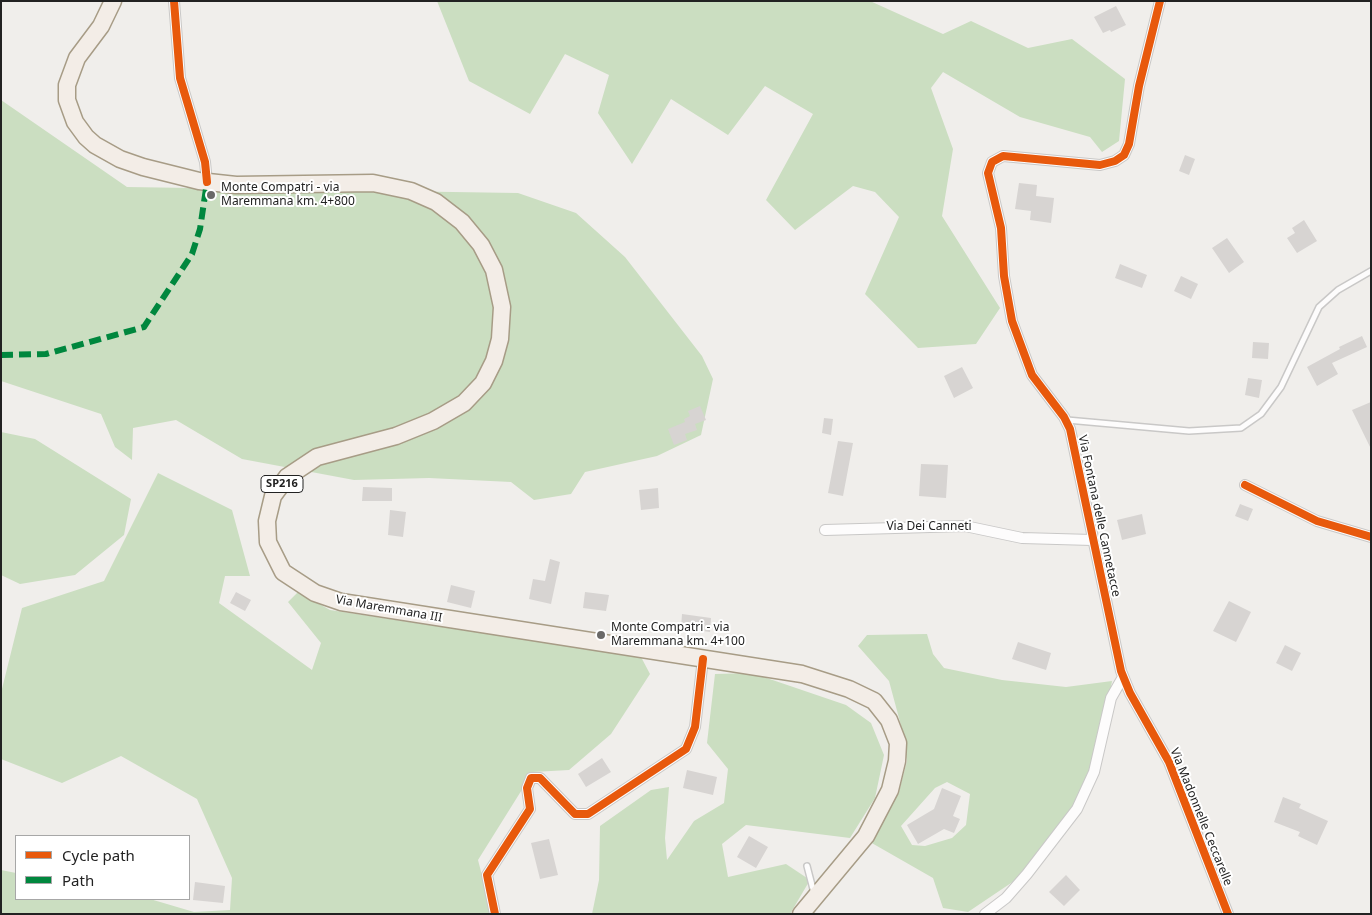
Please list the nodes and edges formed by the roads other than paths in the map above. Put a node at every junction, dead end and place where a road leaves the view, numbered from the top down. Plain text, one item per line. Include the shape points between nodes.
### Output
1 (113, 1) edge
2 (174, 1) edge
3 (1160, 1) edge
4 (207, 182) junction
5 (1371, 271) edge
6 (1067, 420) junction
7 (1245, 485) dead end
8 (825, 530) dead end
9 (1371, 537) edge
10 (1092, 540) junction
11 (703, 659) junction
12 (1123, 677) junction
13 (807, 866) dead end
14 (815, 897) junction
15 (495, 914) edge
16 (801, 914) edge
17 (985, 914) edge
18 (1228, 914) edge

1 - 4 main road, Via Maremmana III / SP216 via 68,77 67,96 75,122 90,141 120,158 166,174
2 - 4 street via 180,78 203,156
3 - 6 street, Via Fontana delle Cannetacce via 1124,155 1100,165 1004,156 995,159 988,168 1001,228 1006,289 1016,334 1035,380
4 - 11 main road, Via Maremmana III / SP216 via 236,185 368,183 411,190 449,212 473,234 489,258 500,291 502,316 498,351 486,377 471,397 451,412 411,431 317,458 292,473 278,488 271,502 267,528 272,552 283,572 315,592 341,602
5 - 6 lane via 1334,293 1319,307 1281,387 1261,414 1241,428 1189,431
6 - 10 street, Via Fontana delle Cannetacce
7 - 9 street via 1317,521
8 - 10 street, Via Dei Canneti via 965,526 1016,537
10 - 12 street, Via Fontana delle Cannetacce
11 - 14 main road, Via Maremmana III / SP216 via 802,674 849,689 878,704 892,725 898,743 897,762 887,798 860,844
11 - 15 street via 695,727 686,749 588,814 575,814 540,778 531,778 527,788 530,810 487,875
12 - 17 street via 1112,695 1094,772 1077,809 1006,898
12 - 18 street, Via Madonnelle Ceccarelle via 1169,762
13 - 14 lane
14 - 16 main road, Via Maremmana III / SP216

